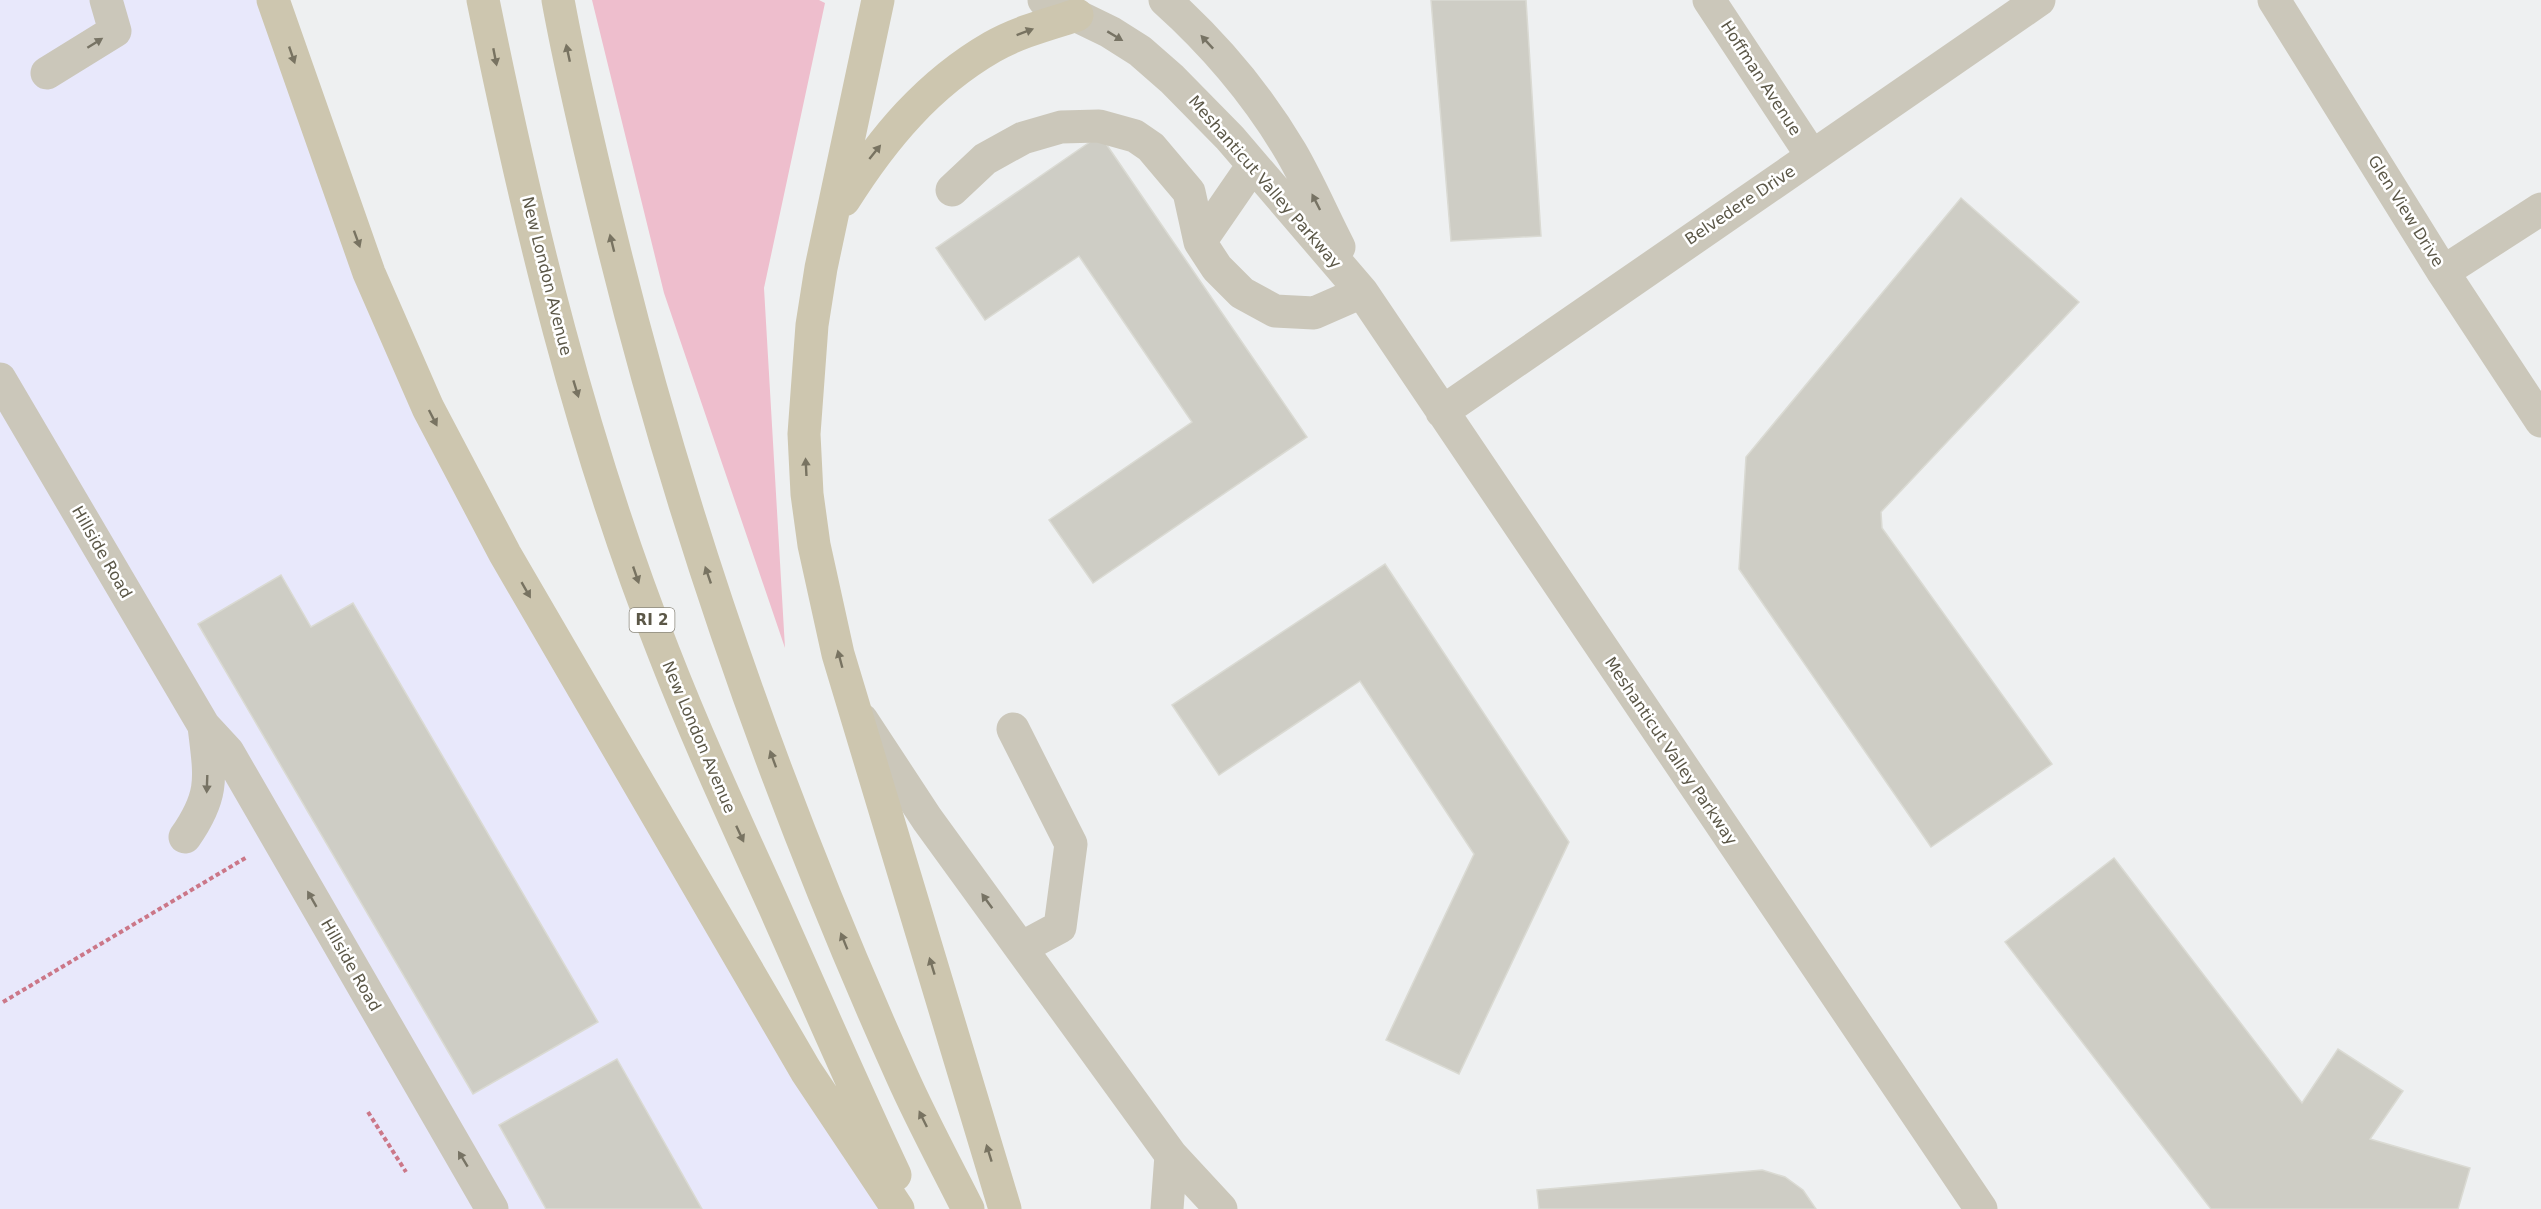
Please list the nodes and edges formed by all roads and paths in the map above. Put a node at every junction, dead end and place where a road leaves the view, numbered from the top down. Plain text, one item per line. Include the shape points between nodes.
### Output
1 (106, 0) edge
2 (273, 0) edge
3 (483, 0) edge
4 (558, 0) edge
5 (878, 0) edge
6 (1044, 0) edge
7 (1165, 0) edge
8 (1709, 0) edge
9 (2039, 0) edge
10 (2274, 0) edge
11 (1077, 15) junction
12 (47, 73) dead end
13 (1812, 156) junction
14 (1253, 165) junction
15 (952, 190) dead end
16 (2541, 209) edge
17 (832, 219) junction
18 (1200, 242) junction
19 (2443, 272) junction
20 (1362, 292) junction
21 (0, 379) edge
22 (1442, 412) junction
23 (2541, 420) edge
24 (854, 707) junction
25 (204, 726) junction
26 (1013, 729) dead end
27 (185, 837) dead end
28 (254, 853) dead end
29 (1022, 948) junction
30 (3, 1002) dead end
31 (368, 1112) dead end
32 (1171, 1155) junction
33 (406, 1172) dead end
34 (492, 1209) edge
35 (898, 1209) edge
36 (911, 1209) edge
37 (968, 1209) edge
38 (1005, 1209) edge
39 (1167, 1209) edge
40 (1221, 1209) edge
41 (1981, 1209) edge

12 -> 1 street via 115,31
2 -> 35 main road via 369,273 428,408 505,554 794,1050
3 -> 36 main road, New London Avenue / RI 2 via 506,114 574,381 614,513 717,782
37 -> 4 main road via 903,1079 846,947 748,691 704,562 626,300
5 - 17 main road
6 - 11 street, Meshanticut Valley Parkway
20 -> 7 street, Meshanticut Valley Parkway via 1270,119 1217,52
8 - 13 street, Hoffman Avenue
9 - 13 street, Belvedere Drive
10 - 19 street, Glen View Drive
11 -> 14 street, Meshanticut Valley Parkway via 1140,51 1172,79
17 -> 11 main road via 868,161 937,85 993,47
13 - 22 street, Belvedere Drive
14 - 18 street
14 - 20 street, Meshanticut Valley Parkway
15 - 18 street via 985,159 1023,138 1061,127 1100,126 1135,136 1151,147 1189,192
16 - 19 street
24 -> 17 main road via 814,545 804,434 812,325
18 - 20 street via 1217,268 1242,294 1275,311 1314,313
19 - 23 street, Glen View Drive
20 - 22 street, Meshanticut Valley Parkway
21 - 25 street, Hillside Road
22 - 41 street, Meshanticut Valley Parkway
29 -> 24 street via 927,819
38 -> 24 main road
25 -> 27 street, Hillside Road via 207,800
34 -> 25 street, Hillside Road via 228,752
26 - 29 street via 1071,844 1060,927
28 - 30 path
29 - 32 street
31 - 33 path
32 - 39 street
32 - 40 street

